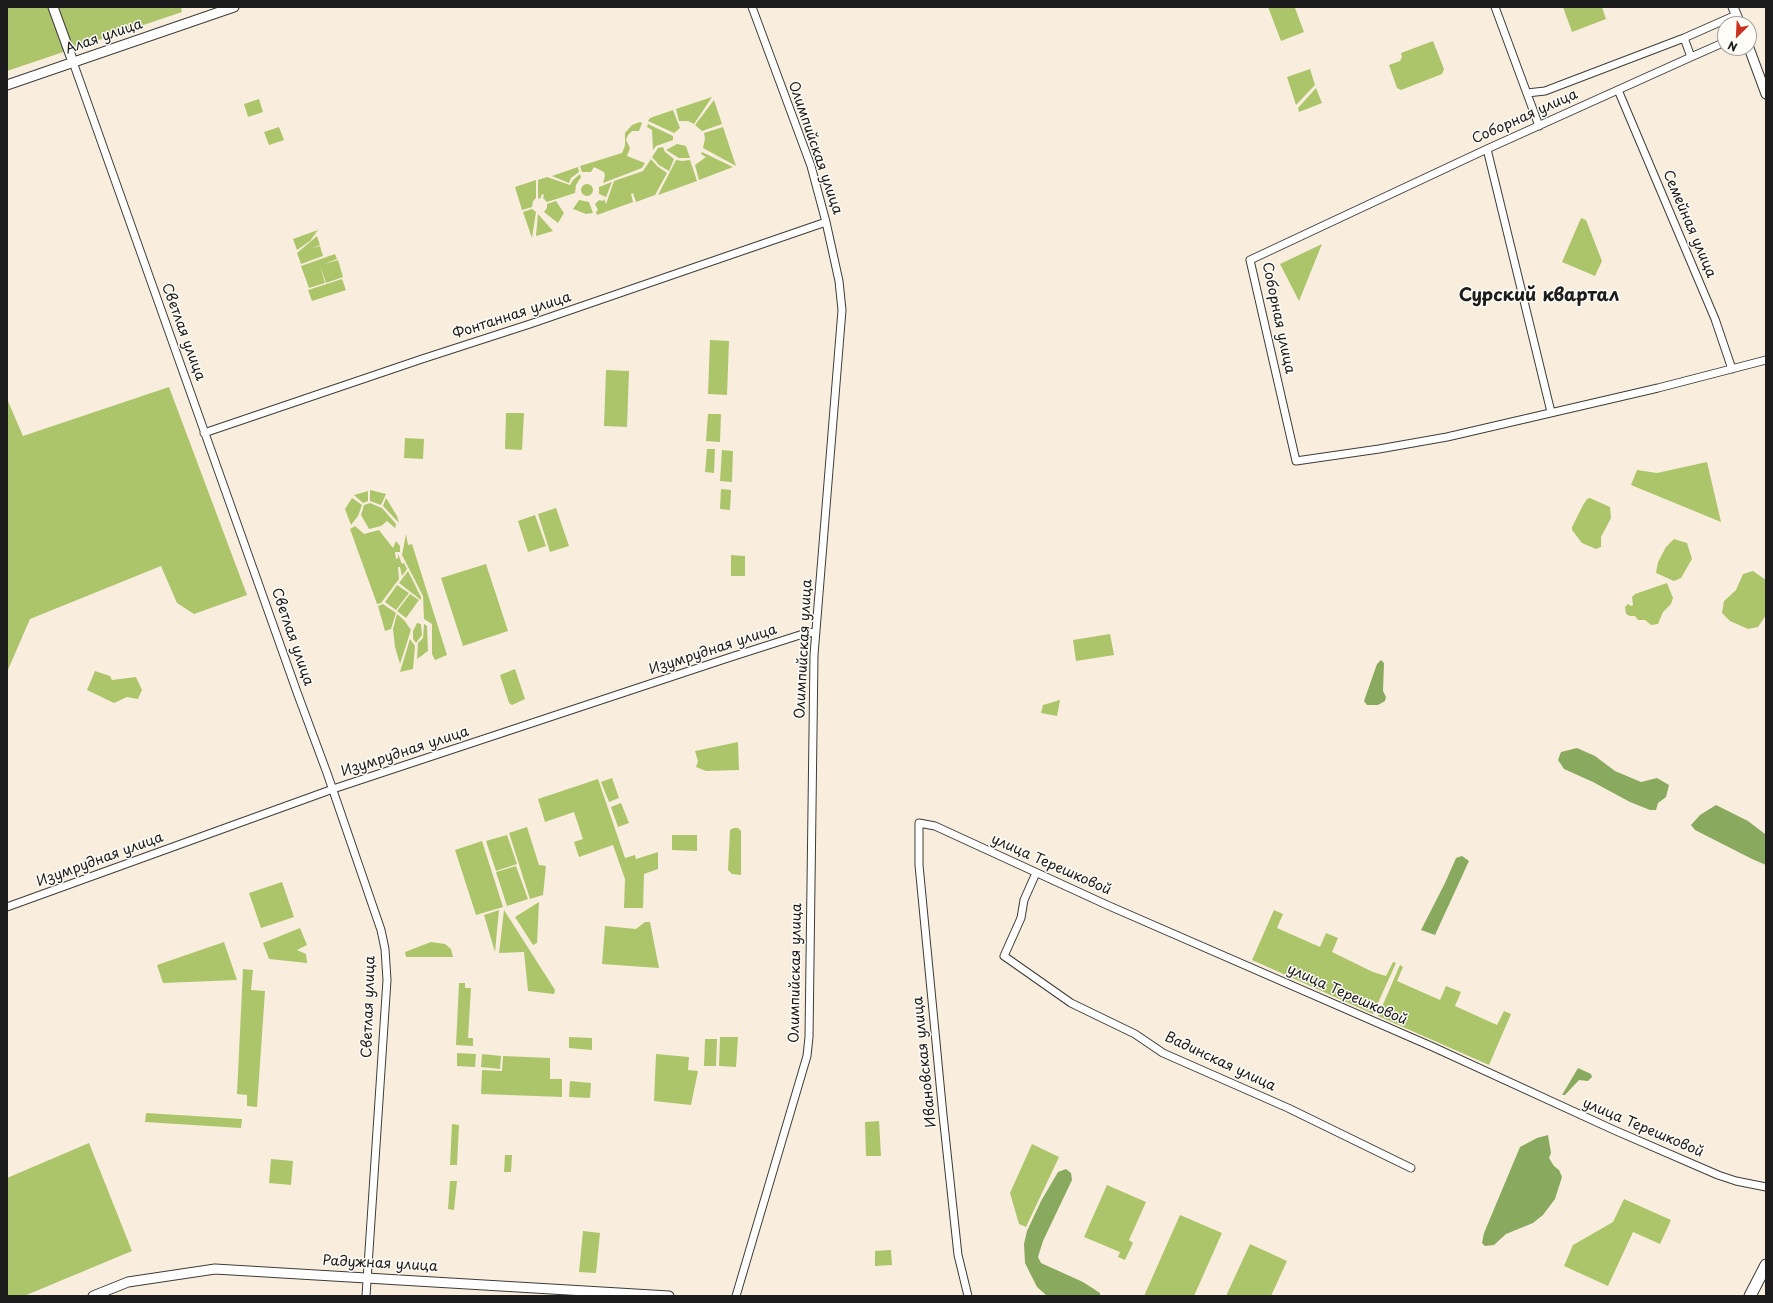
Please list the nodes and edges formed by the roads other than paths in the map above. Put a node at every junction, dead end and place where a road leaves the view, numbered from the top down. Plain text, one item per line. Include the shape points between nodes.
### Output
1 (53, 7) edge
2 (234, 7) edge
3 (752, 7) edge
4 (1495, 7) edge
5 (1737, 15) edge
6 (1684, 38) junction
7 (1717, 46) edge
8 (1752, 56) edge
9 (1691, 57) junction
10 (73, 62) junction
11 (7, 85) edge
12 (1618, 90) junction
13 (1527, 93) junction
14 (1766, 94) edge
15 (1539, 126) junction
16 (1487, 149) junction
17 (826, 222) junction
18 (1766, 360) edge
19 (1732, 369) junction
20 (1551, 412) junction
21 (204, 433) junction
22 (816, 632) junction
23 (333, 790) junction
24 (919, 823) joint
25 (1036, 873) junction
26 (7, 907) edge
27 (1411, 1168) dead end
28 (1766, 1187) edge
29 (1766, 1265) edge
30 (367, 1278) junction
31 (93, 1296) edge
32 (366, 1296) edge
33 (669, 1296) edge
34 (736, 1296) edge
35 (968, 1296) edge
36 (1750, 1296) edge

1 - 10 main road, Светлая улица
2 - 10 main road, Алая улица
3 - 17 street, Олимпийская улица via 810,166
4 - 13 street
5 - 6 street
6 - 9 street
6 - 13 street via 1545,91
7 - 9 street, Соборная улица
8 - 14 main road
9 - 12 street, Соборная улица
10 - 11 main road, Алая улица
10 - 21 street, Светлая улица
12 - 15 street, Соборная улица
12 - 19 street, Семейная улица via 1712,312
13 - 15 street
15 - 16 street, Соборная улица
16 - 20 street
16 - 20 street, Соборная улица via 1250,260 1295,457 1296,461 1379,449 1447,437
17 - 21 street, Фонтанная улица
17 - 22 street, Олимпийская улица via 840,281 842,310
18 - 19 street, Соборная улица
19 - 20 street, Соборная улица
21 - 23 street, Светлая улица
22 - 23 street, Изумрудная улица via 803,634
22 - 34 street, Олимпийская улица via 807,1056
23 - 26 street, Изумрудная улица
23 - 30 street, Светлая улица via 381,930 386,961 387,980
24 - 25 street, улица Терешковой via 935,826
24 - 35 street, Ивановская улица via 919,865 943,1115 958,1255
25 - 27 street, Вадинская улица via 1024,900 1021,918 1004,956 1071,1003 1135,1034 1163,1053 1288,1108
25 - 28 street, улица Терешковой via 1434,1047 1718,1175
29 - 36 main road
30 - 31 main road, Радужная улица via 215,1269 128,1282
30 - 32 street, Светлая улица
30 - 33 main road, Радужная улица

